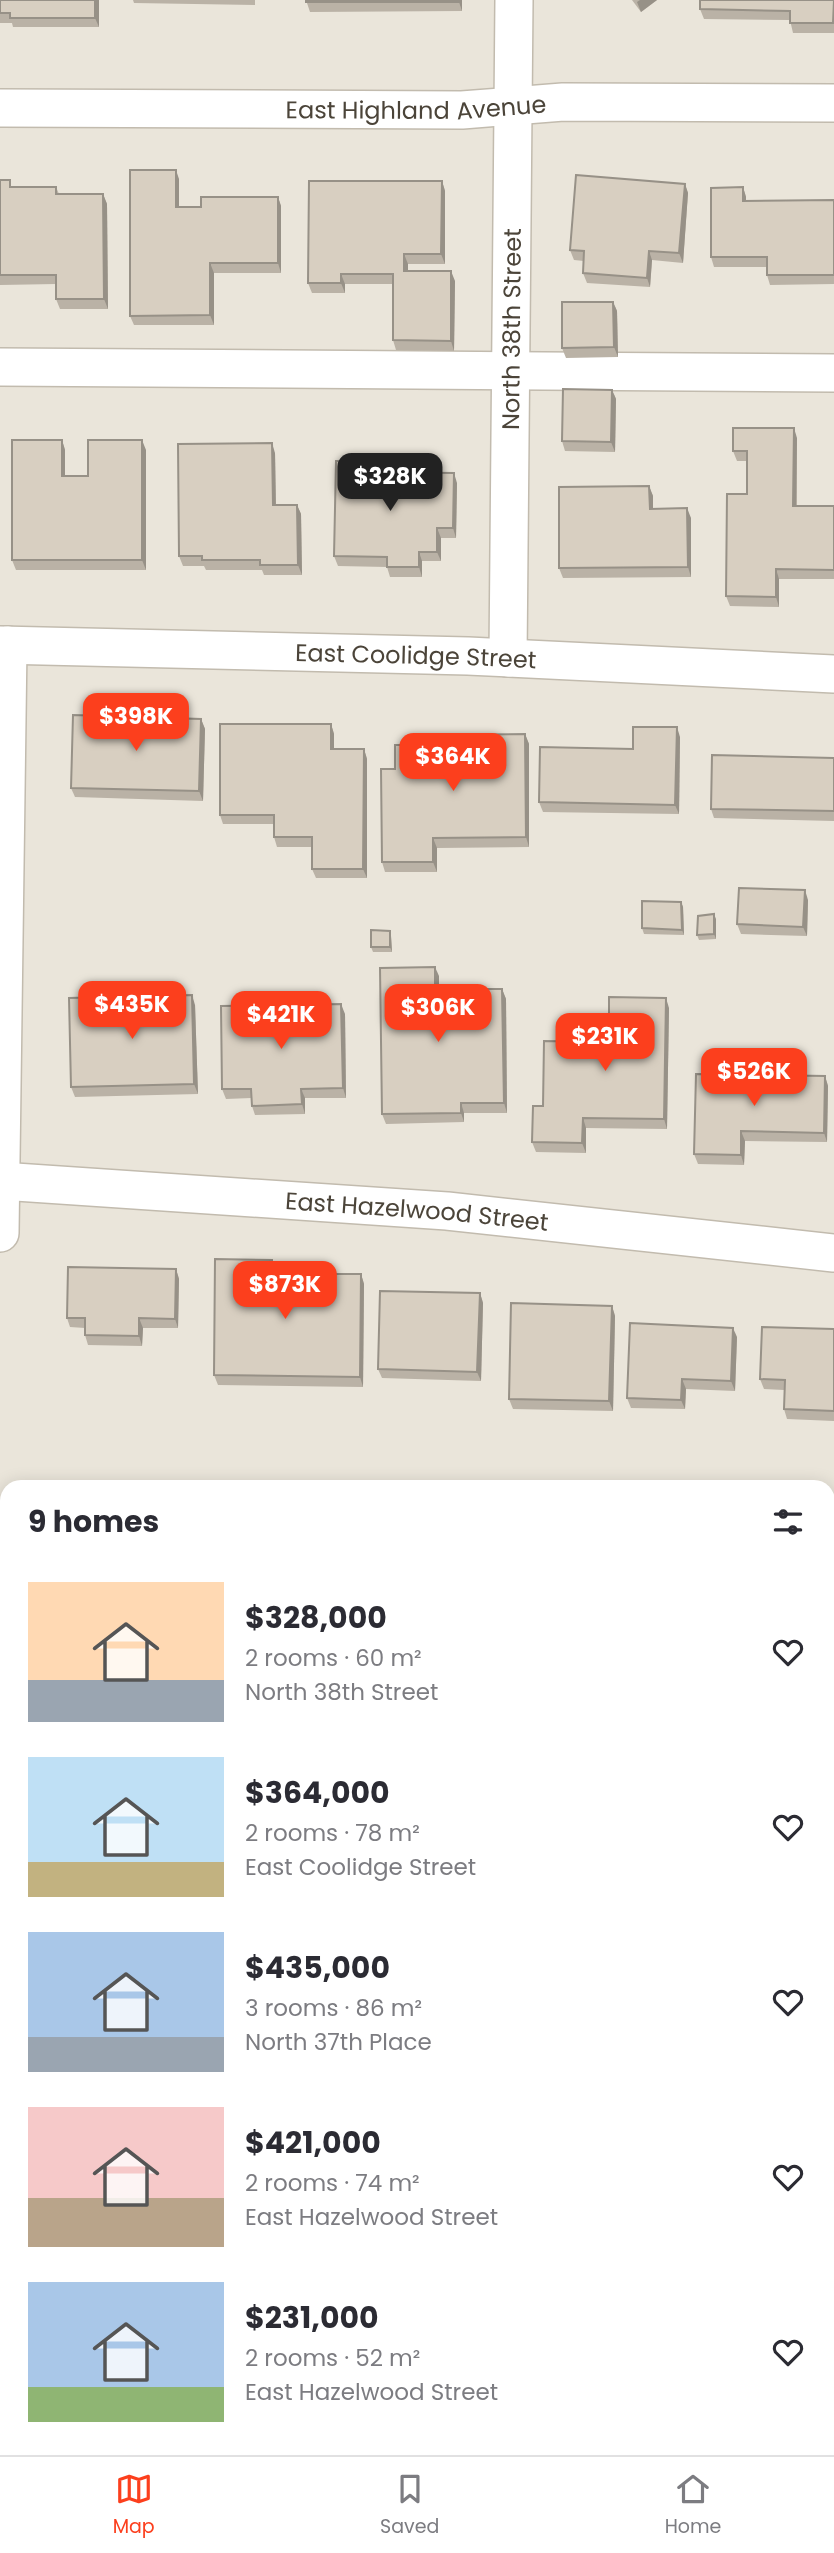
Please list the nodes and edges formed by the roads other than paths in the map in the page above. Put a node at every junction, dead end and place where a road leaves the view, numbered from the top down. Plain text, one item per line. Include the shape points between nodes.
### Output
1 (514, 0) edge
2 (834, 103) edge
3 (513, 106) junction
4 (0, 108) edge
5 (0, 367) edge
6 (510, 369) junction
7 (834, 373) edge
8 (4, 645) edge
9 (508, 658) junction
10 (834, 674) edge
11 (1, 1181) edge
12 (0, 1233) edge
13 (834, 1253) edge

1 - 3 street, North 38th Street
2 - 3 street, East Highland Avenue via 563,102
3 - 4 street, East Highland Avenue via 462,110
3 - 6 street, North 38th Street
5 - 6 street
6 - 7 street
6 - 9 street, North 38th Street
8 - 9 street, East Coolidge Street
8 - 11 street
9 - 10 street, East Coolidge Street
11 - 12 street
11 - 13 street, East Hazelwood Street via 447,1210

